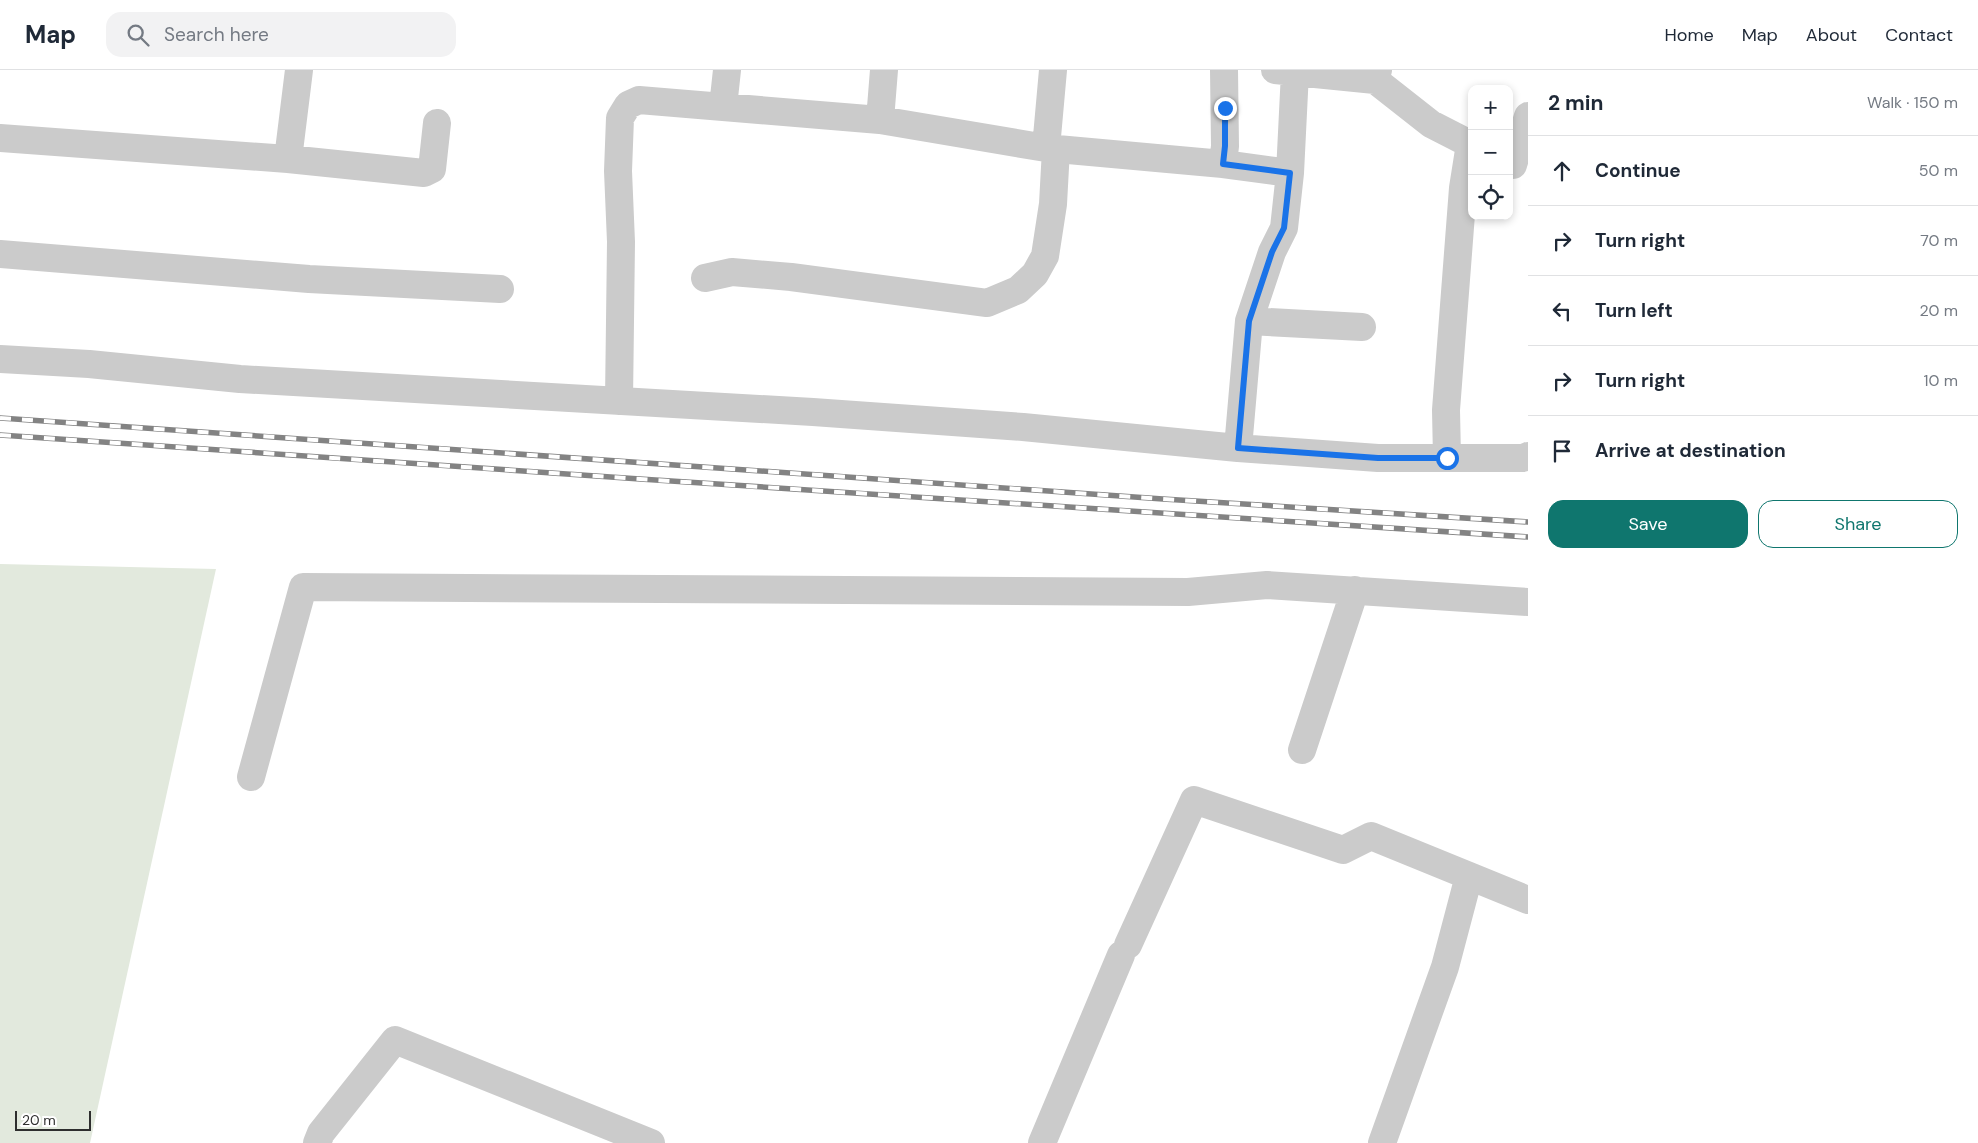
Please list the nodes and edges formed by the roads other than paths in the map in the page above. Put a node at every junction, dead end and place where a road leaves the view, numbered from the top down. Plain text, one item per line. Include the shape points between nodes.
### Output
1 (299, 70) edge
2 (727, 70) edge
3 (884, 70) edge
4 (1053, 70) edge
5 (1224, 70) edge
6 (1285, 71) edge
7 (1377, 75) edge
8 (723, 106) junction
9 (1528, 116) edge
10 (880, 120) junction
11 (437, 123) dead end
12 (0, 138) edge
13 (1468, 142) edge
14 (1051, 148) junction
15 (288, 159) junction
16 (1468, 160) edge
17 (1223, 164) junction
18 (1517, 166) edge
19 (1290, 173) junction
20 (0, 254) edge
21 (705, 278) dead end
22 (500, 289) dead end
23 (1249, 321) junction
24 (1362, 327) dead end
25 (0, 359) edge
26 (619, 401) junction
27 (1238, 448) junction
28 (1528, 456) edge
29 (1447, 458) junction
30 (1355, 590) junction
31 (1528, 602) edge
32 (1302, 750) dead end
33 (251, 777) dead end
34 (1469, 876) junction
35 (1528, 900) edge
36 (317, 1143) edge
37 (651, 1143) edge
38 (1042, 1143) edge
39 (1382, 1143) edge

1 - 15 street
2 - 8 street
3 - 10 street
4 - 14 street
5 - 17 street
6 - 7 street
6 - 19 street
7 - 13 street via 1431,124
8 - 10 street
8 - 26 street via 639,100 628,105 620,118
9 - 18 street
10 - 14 street
11 - 15 street via 432,169 427,173
12 - 15 street
14 - 17 street
14 - 21 street via 1053,204 1045,256 1035,274 1018,290 988,303 791,277 732,272
16 - 29 street via 1463,188 1446,410
17 - 19 street
19 - 23 street via 1284,228 1272,252
20 - 22 street via 309,279
23 - 24 street
23 - 27 street
25 - 26 street via 240,379
26 - 27 street via 1014,426
27 - 29 street via 1378,458
28 - 29 street
30 - 31 street
30 - 32 street
30 - 33 street via 1267,585 1188,592 302,587
34 - 35 street
34 - 38 street via 1371,836 1343,850 1194,800
34 - 39 street via 1445,967
36 - 37 street via 321,1133 395,1040

